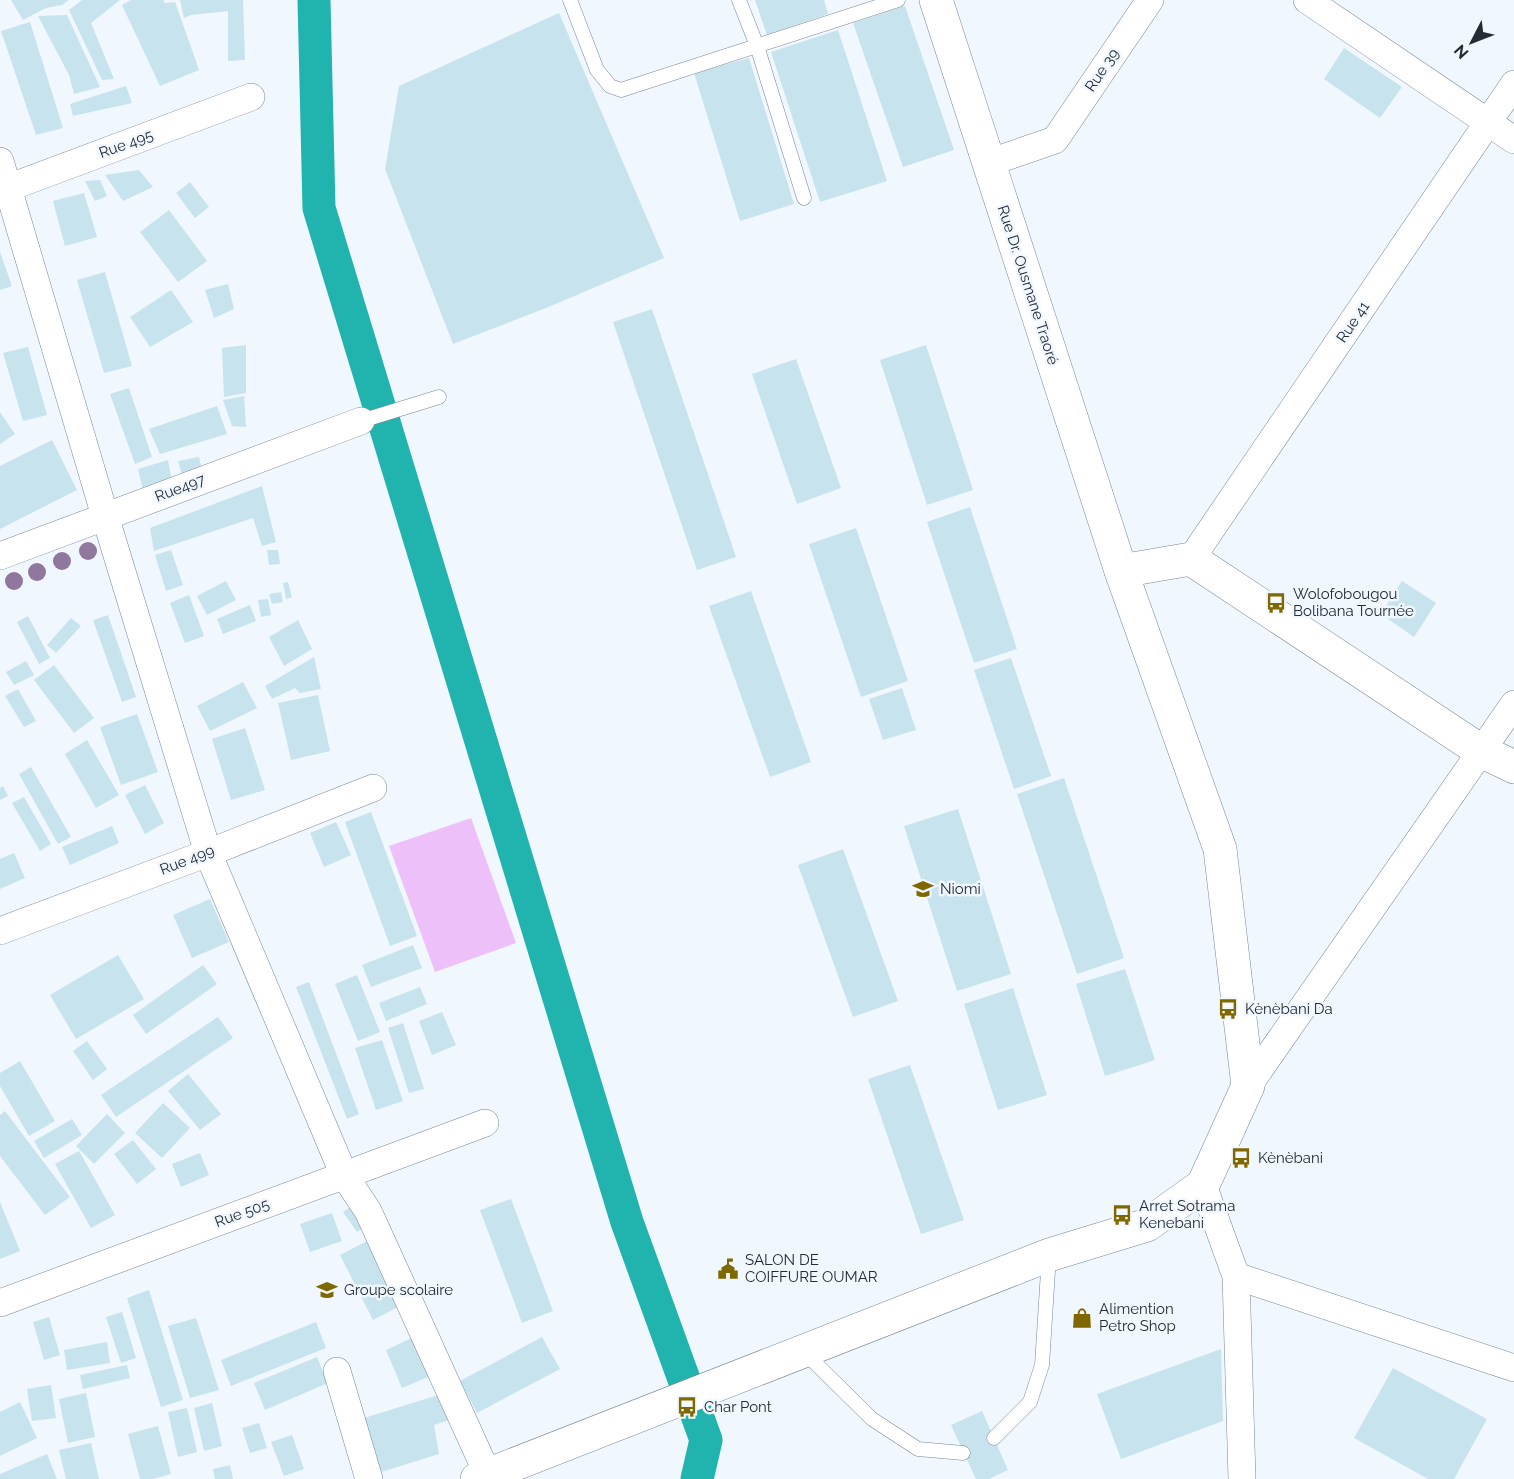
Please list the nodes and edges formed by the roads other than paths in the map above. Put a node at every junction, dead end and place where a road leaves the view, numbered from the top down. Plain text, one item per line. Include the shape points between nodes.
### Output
1 (570, 0) edge
2 (740, 0) edge
3 (898, 0) edge
4 (936, 0) edge
5 (1150, 0) edge
6 (1307, 0) edge
7 (757, 46) junction
8 (1514, 84) edge
9 (251, 98) dead end
10 (1487, 123) junction
11 (1514, 140) edge
12 (0, 161) edge
13 (988, 163) junction
14 (4, 190) edge
15 (804, 198) dead end
16 (439, 397) dead end
17 (361, 421) joint
18 (105, 516) junction
19 (0, 556) edge
20 (1191, 560) junction
21 (1121, 571) junction
22 (1514, 704) edge
23 (1481, 751) junction
24 (1514, 766) edge
25 (373, 788) dead end
26 (208, 852) junction
27 (0, 931) edge
28 (1248, 1086) junction
29 (485, 1123) dead end
30 (344, 1175) junction
31 (1203, 1185) junction
32 (1049, 1255) junction
33 (1236, 1276) junction
34 (0, 1303) edge
35 (804, 1352) junction
36 (1514, 1368) edge
37 (337, 1371) dead end
38 (994, 1438) dead end
39 (963, 1453) dead end
40 (482, 1477) edge
41 (369, 1479) edge
42 (1242, 1479) edge

1 - 7 lane via 597,70 610,86 621,90
2 - 7 lane
3 - 7 lane
4 - 13 main road, Rue Dr. Ousmane Traoré
5 - 13 street, Rue 39 via 1055,140
6 - 10 street
7 - 15 lane
8 - 10 street, Rue 41
9 - 14 street, Rue 495
10 - 11 street
10 - 20 street, Rue 41
12 - 14 street
13 - 21 main road, Rue Dr. Ousmane Traoré
14 - 18 street
16 - 17 lane
17 - 18 street, Rue497
18 - 19 street, Rue497
18 - 26 street
20 - 21 main road
20 - 23 main road
21 - 28 main road, Rue Dr. Ousmane Traoré via 1220,849
22 - 23 street
23 - 24 main road
23 - 28 street
25 - 26 street, Rue 499
26 - 27 street, Rue 499
26 - 30 street
28 - 31 main road
29 - 30 street, Rue 505
30 - 34 street, Rue 505
30 - 40 street via 368,1211
31 - 32 main road via 1147,1225
31 - 33 street
32 - 35 main road
32 - 38 lane via 1042,1365 1030,1402
33 - 36 street
33 - 42 street
35 - 39 lane via 872,1419 918,1449
35 - 40 main road
37 - 41 street

